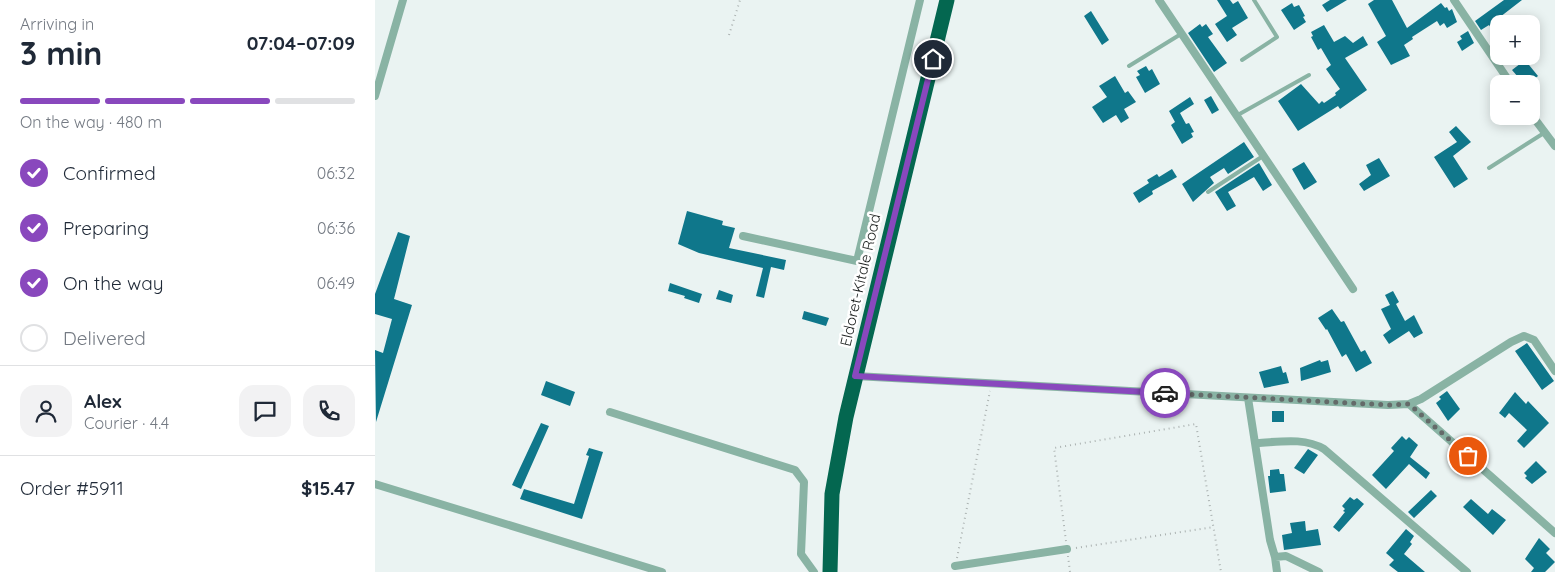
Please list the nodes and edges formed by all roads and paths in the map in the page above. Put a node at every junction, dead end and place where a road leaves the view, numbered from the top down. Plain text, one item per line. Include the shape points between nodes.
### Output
1 (403, 0) edge
2 (740, 0) edge
3 (920, 0) edge
4 (947, 0) edge
5 (1159, 0) edge
6 (1254, 0) edge
7 (1454, 0) edge
8 (1181, 34) junction
9 (729, 35) dead end
10 (1242, 60) dead end
11 (1129, 66) dead end
12 (1309, 75) dead end
13 (1505, 75) edge
14 (375, 96) edge
15 (1236, 116) junction
16 (1539, 125) edge
17 (1545, 134) junction
18 (1555, 146) edge
19 (1263, 156) junction
20 (1489, 168) dead end
21 (1208, 192) dead end
22 (743, 236) dead end
23 (1353, 289) dead end
24 (1552, 361) edge
25 (1555, 371) edge
26 (855, 376) junction
27 (991, 384) junction
28 (1248, 398) junction
29 (1409, 404) junction
30 (610, 412) dead end
31 (1257, 443) junction
32 (375, 484) edge
33 (1214, 527) junction
34 (1555, 533) edge
35 (1067, 549) junction
36 (1275, 557) junction
37 (955, 566) joint
38 (662, 572) edge
39 (814, 572) edge
40 (829, 572) edge
41 (1070, 572) edge
42 (1221, 572) edge
43 (1277, 572) edge
44 (1319, 572) edge
45 (1467, 572) edge

1 - 14 street
2 - 9 path
3 - 22 street via 857,260
4 - 26 highway, Eldoret-Kitale Road
5 - 8 street
6 - 10 lane via 1277,37
7 - 13 street
8 - 11 lane
8 - 15 street
12 - 15 lane
15 - 19 street
16 - 17 street
17 - 18 street
17 - 20 lane
19 - 21 lane
19 - 23 street
24 - 25 street
24 - 29 street via 1534,340 1524,336
26 - 27 street
26 - 40 highway, Eldoret-Kitale Road via 832,494
27 - 28 street
27 - 37 path
28 - 29 street
28 - 31 street
29 - 34 street
30 - 39 street via 795,470 804,482 801,554
31 - 36 street
31 - 45 street via 1305,441 1324,449
32 - 38 street
33 - 35 path
33 - 35 path via 1195,424 1054,448
33 - 42 path
35 - 37 street
35 - 41 path
36 - 43 street
36 - 44 street via 1286,556

